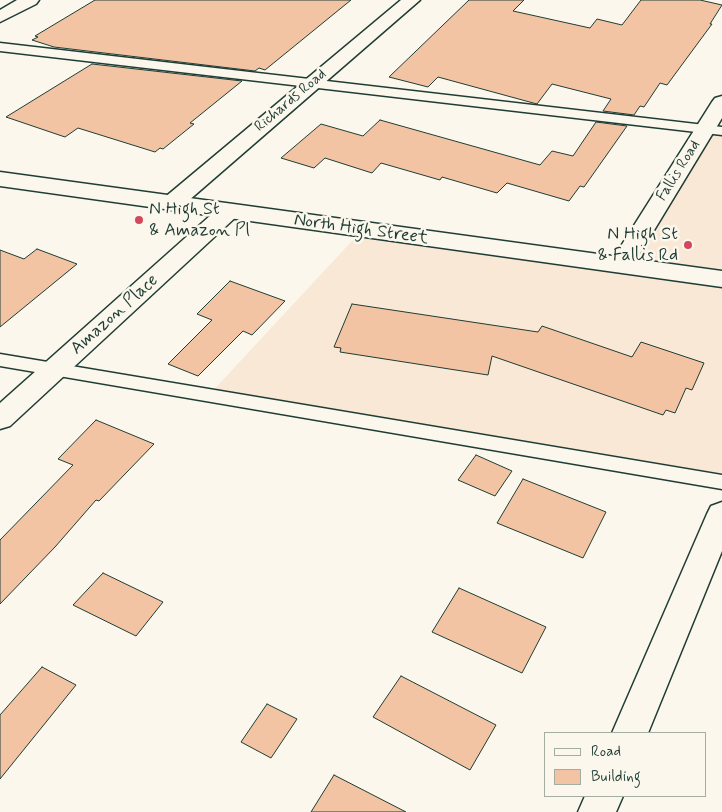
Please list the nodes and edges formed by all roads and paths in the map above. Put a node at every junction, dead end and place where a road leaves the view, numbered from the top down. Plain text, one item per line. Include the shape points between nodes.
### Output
1 (30, 0) edge
2 (411, 0) edge
3 (0, 17) edge
4 (0, 46) edge
5 (313, 83) junction
6 (722, 102) edge
7 (713, 130) edge
8 (0, 179) edge
9 (172, 202) junction
10 (229, 211) junction
11 (621, 265) junction
12 (722, 279) edge
13 (0, 360) edge
14 (56, 370) junction
15 (0, 419) edge
16 (722, 482) edge
17 (722, 514) edge
18 (630, 732) edge
19 (604, 797) edge
20 (598, 812) edge

1 - 3 street
2 - 5 street, Richards Road
4 - 5 lane
5 - 7 lane
5 - 9 street, Richards Road
6 - 7 street, Fallis Road
7 - 11 street, Fallis Road
8 - 9 street, North High Street
9 - 10 street, North High Street
10 - 11 street, North High Street
10 - 14 street, Amazon Place
11 - 12 street, North High Street
13 - 14 lane
14 - 15 street, Amazon Place
14 - 16 lane
17 - 18 street
19 - 20 street

